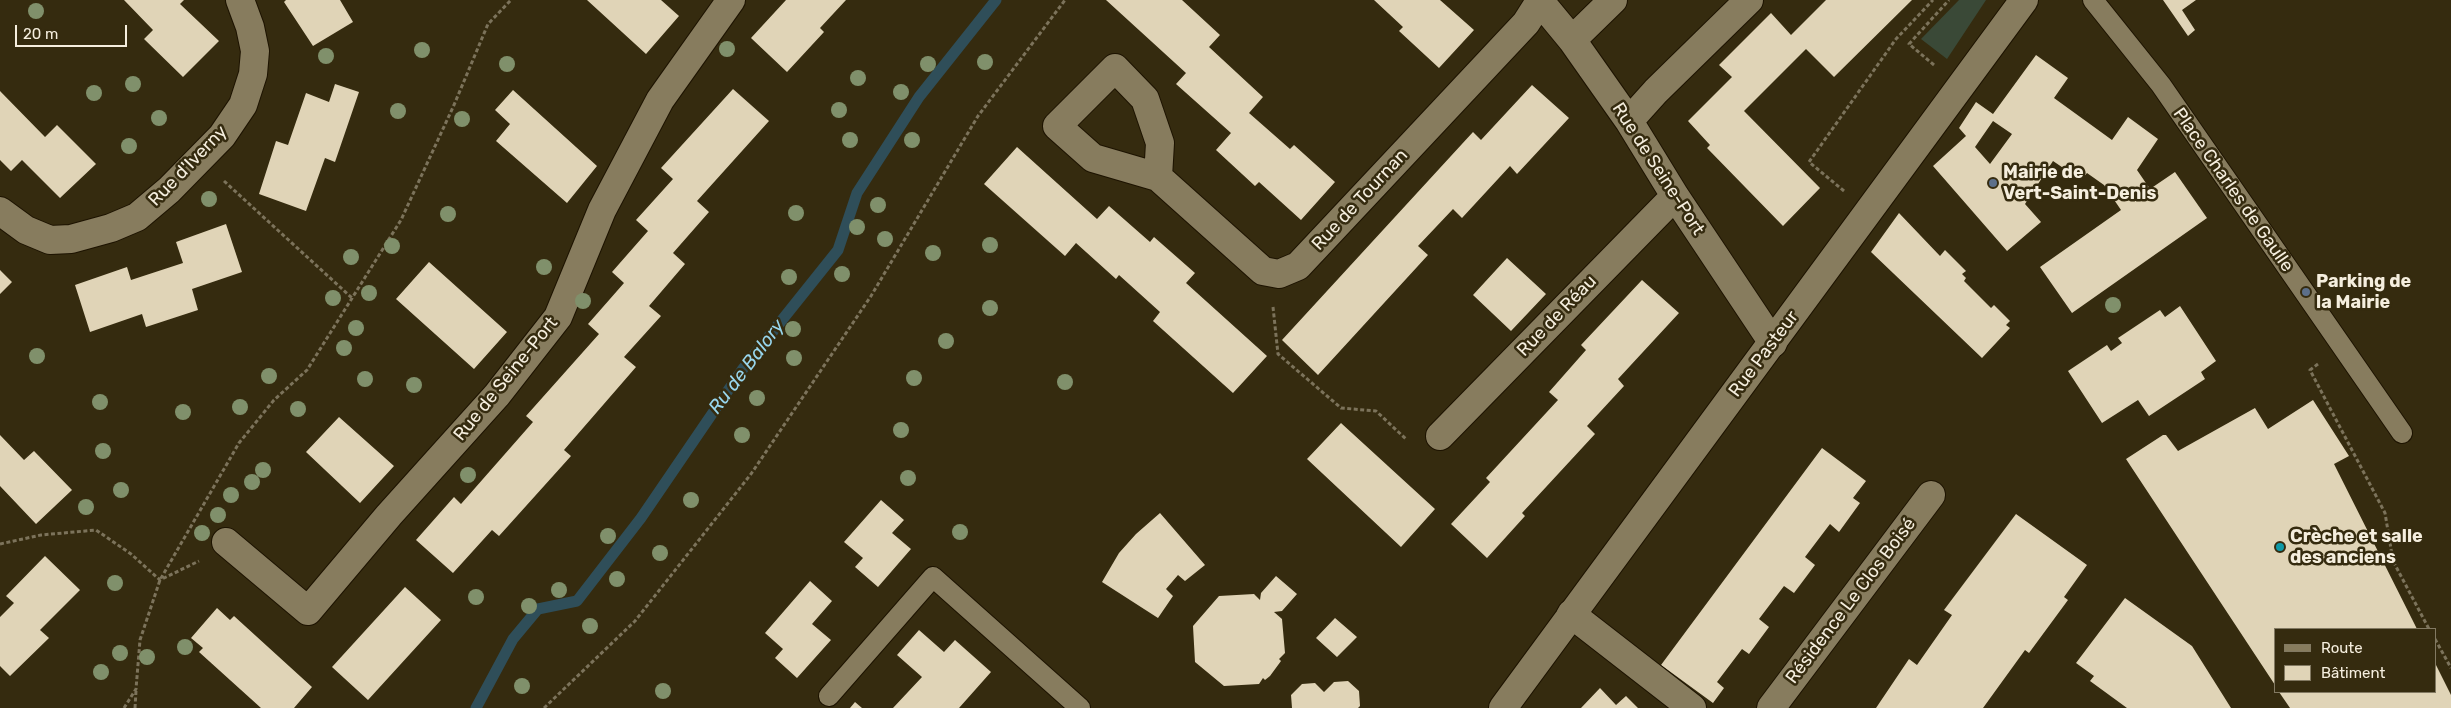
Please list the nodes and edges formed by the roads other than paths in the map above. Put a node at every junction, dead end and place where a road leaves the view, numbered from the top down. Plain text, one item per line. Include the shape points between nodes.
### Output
1 (240, 0) edge
2 (730, 0) edge
3 (1613, 0) edge
4 (1749, 0) edge
5 (2024, 0) edge
6 (2094, 0) edge
7 (1540, 1) edge
8 (1572, 40) junction
9 (1629, 121) junction
10 (1158, 177) dead end
11 (1675, 196) junction
12 (0, 211) edge
13 (1773, 343) junction
14 (2402, 433) dead end
15 (1440, 436) road end
16 (1931, 495) dead end
17 (226, 542) road end
18 (1571, 614) junction
19 (829, 696) dead end
20 (1080, 708) edge
21 (1503, 708) edge
22 (1692, 708) edge
23 (1771, 708) edge

1 - 12 street, Rue d'Iverny via 255,51 253,74 243,105 222,136 169,190 137,217 71,239 50,240 26,230
2 - 17 street, Rue de Seine-Port via 660,100 602,210 558,317 498,395 389,515 308,611
3 - 8 street
4 - 9 street
5 - 13 street, Rue Pasteur
6 - 14 lane, Place Charles de Gaulle via 2161,85
7 - 8 street, Rue de Seine-Port
7 - 10 street, Rue de Tournan via 1526,23 1298,266 1279,274 1263,271
8 - 9 street, Rue de Seine-Port
9 - 11 street, Rue de Seine-Port
11 - 13 street, Rue de Seine-Port
11 - 15 street, Rue de Réau
13 - 18 street, Rue Pasteur
16 - 23 street, Résidence Le Clos Boisé
18 - 21 street, Rue Pasteur
18 - 22 street
19 - 20 lane via 933,577

